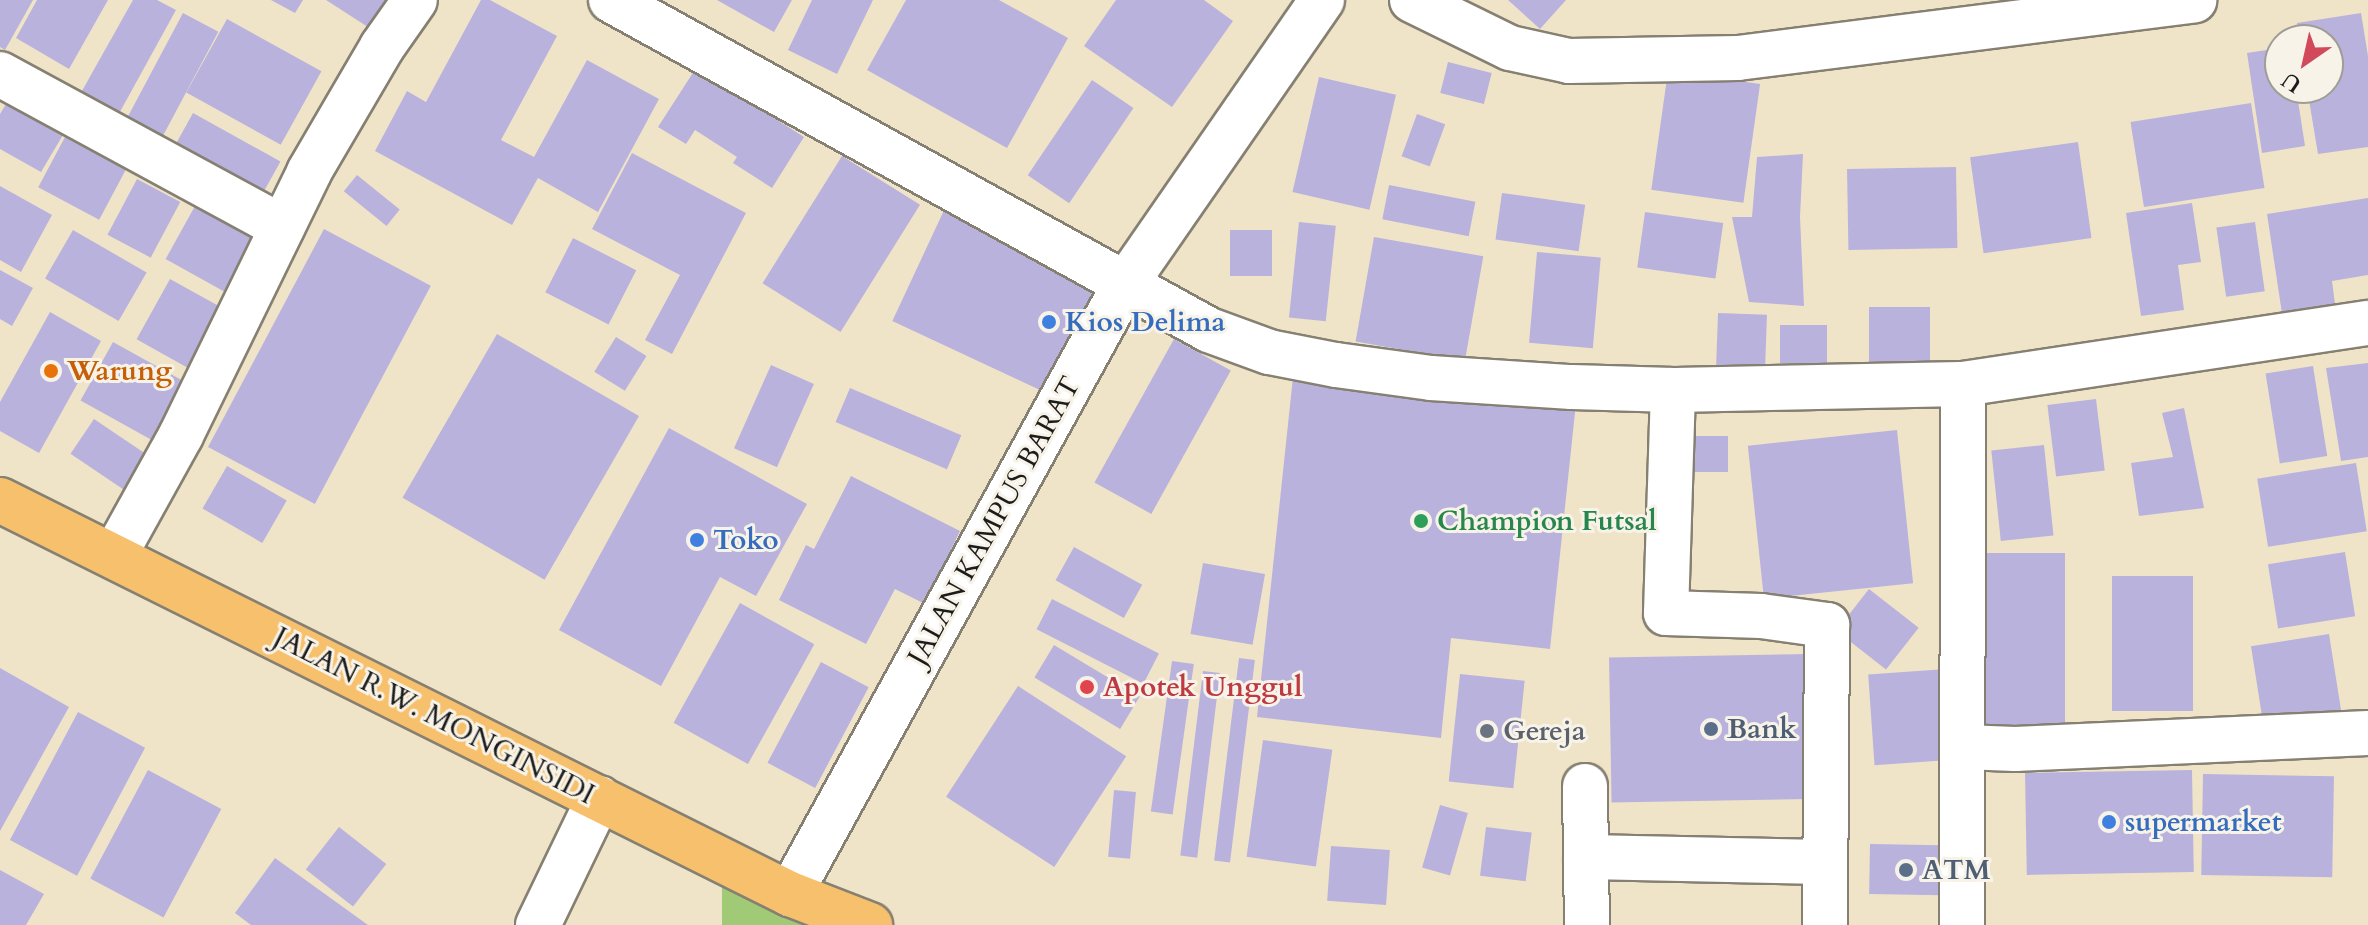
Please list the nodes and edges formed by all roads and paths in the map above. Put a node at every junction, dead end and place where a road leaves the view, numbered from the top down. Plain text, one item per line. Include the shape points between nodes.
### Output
1 (415, 0) edge
2 (611, 0) edge
3 (1322, 0) edge
4 (1412, 0) edge
5 (2194, 0) edge
6 (0, 74) edge
7 (282, 227) junction
8 (1124, 286) junction
9 (2368, 323) edge
10 (1963, 384) junction
11 (1673, 390) junction
12 (0, 500) edge
13 (114, 556) junction
14 (2368, 733) edge
15 (1963, 747) junction
16 (1585, 786) dead end
17 (599, 798) junction
18 (1586, 857) junction
19 (1824, 862) junction
20 (790, 894) junction
21 (538, 925) edge
22 (870, 925) edge
23 (1587, 925) edge
24 (1825, 925) edge
25 (1962, 925) edge

1 - 7 street via 316,159
2 - 8 street
3 - 8 street, JALAN KAMPUS BARAT
4 - 5 street via 1510,48 1569,61 1738,58
6 - 7 street
7 - 13 street via 181,435
8 - 11 street via 1209,330 1269,352 1322,363 1431,378
8 - 20 street, JALAN KAMPUS BARAT
9 - 10 street
10 - 11 street
10 - 15 street
11 - 19 street via 1666,613 1761,616 1827,625
12 - 13 highway, JALAN R.W. MONGINSIDI
13 - 17 highway, JALAN R.W. MONGINSIDI
14 - 15 street via 2029,749
15 - 25 street
16 - 18 street
17 - 20 highway, JALAN R.W. MONGINSIDI
17 - 21 street
18 - 19 street
18 - 23 street
19 - 24 street
20 - 22 highway, JALAN R.W. MONGINSIDI

